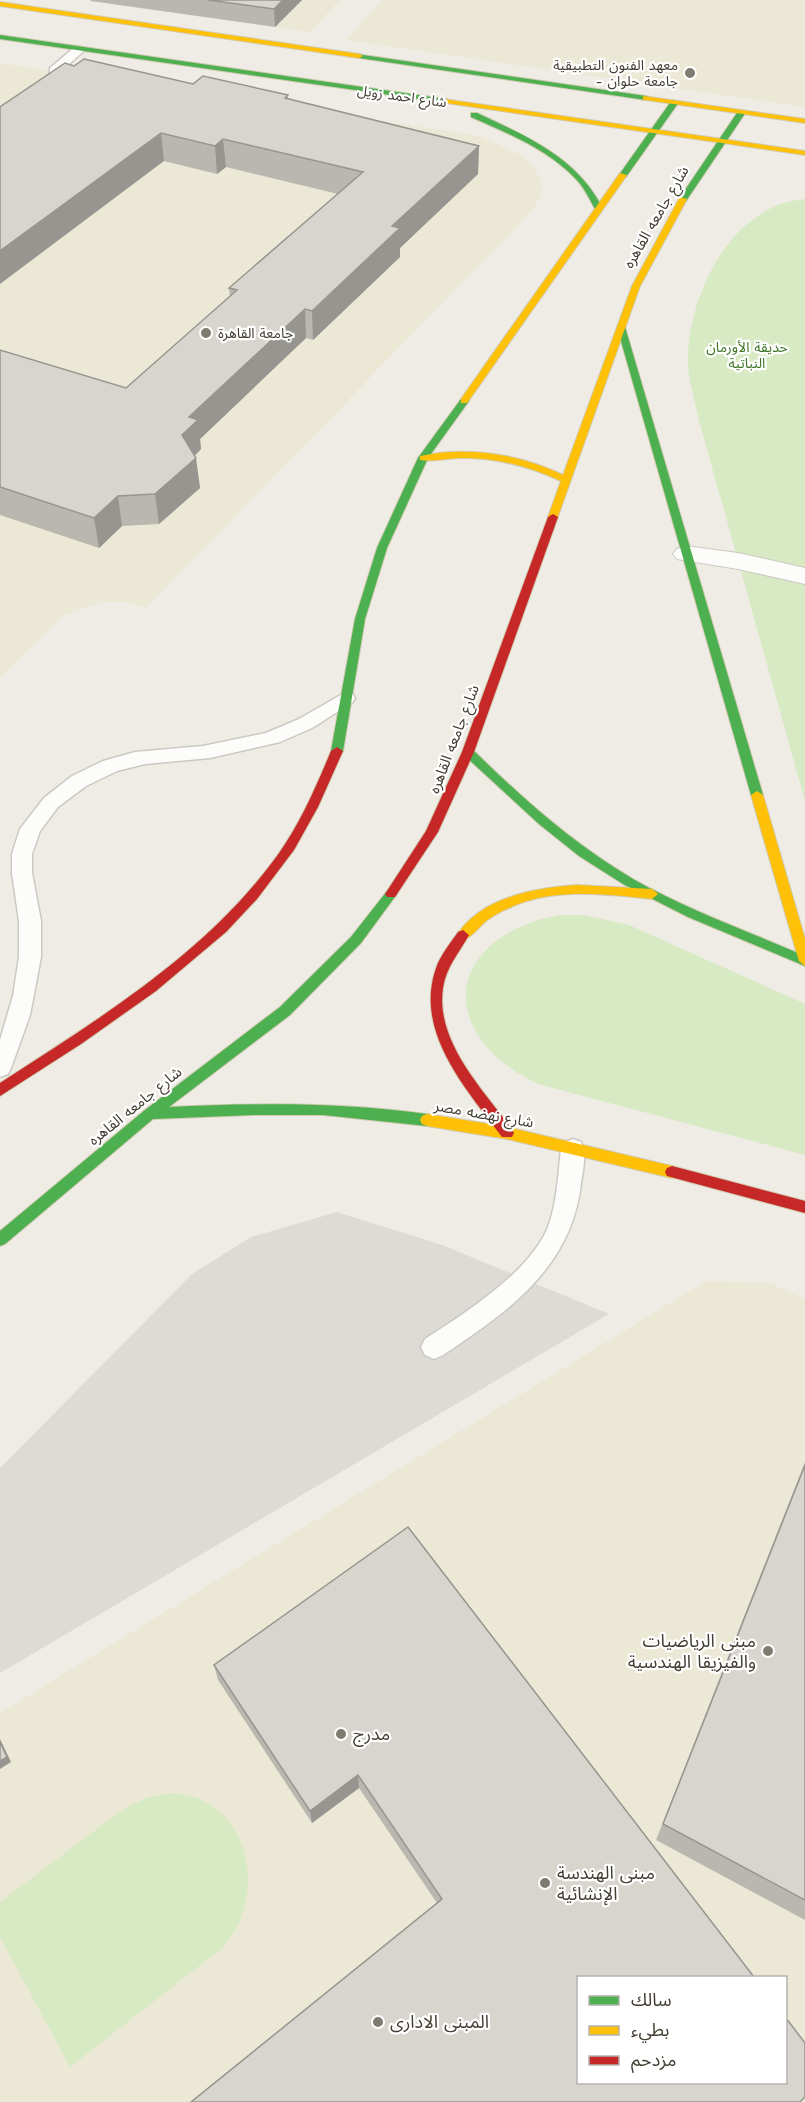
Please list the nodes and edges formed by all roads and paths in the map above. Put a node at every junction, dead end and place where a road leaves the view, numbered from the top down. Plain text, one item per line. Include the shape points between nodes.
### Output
1 (0, 4) edge
2 (0, 37) edge
3 (80, 49) junction
4 (363, 57) junction
5 (54, 71) edge
6 (335, 86) junction
7 (442, 102) junction
8 (675, 102) junction
9 (742, 112) junction
10 (805, 121) edge
11 (653, 132) junction
12 (720, 141) junction
13 (805, 153) edge
14 (598, 207) junction
15 (621, 327) junction
16 (423, 458) junction
17 (566, 480) junction
18 (686, 554) junction
19 (805, 576) edge
20 (346, 698) junction
21 (468, 752) junction
22 (652, 894) junction
23 (805, 961) edge
24 (0, 1068) edge
25 (0, 1090) edge
26 (150, 1114) junction
27 (507, 1133) junction
28 (573, 1149) junction
29 (805, 1207) edge
30 (0, 1240) edge
31 (434, 1347) dead end

1 - 4 main road
2 - 3 main road, شارع احمد زويل
3 - 5 lane
3 - 6 main road, شارع احمد زويل
4 - 6 main road via 358,73
4 - 8 main road
6 - 7 main road, شارع احمد زويل
7 - 11 main road, شارع احمد زويل
7 - 14 main road via 539,150 591,190
8 - 9 main road
8 - 11 main road
9 - 10 main road
9 - 12 main road, شارع جامعه القاهره
11 - 12 main road, شارع احمد زويل
11 - 14 main road
12 - 13 main road, شارع احمد زويل
12 - 15 main road, شارع جامعه القاهره via 660,237
14 - 16 main road
15 - 17 main road, شارع جامعه القاهره
15 - 18 main road
16 - 17 main road via 457,453 500,455 547,469
16 - 20 main road via 381,544 366,592
17 - 21 main road, شارع جامعه القاهره
18 - 19 street
18 - 23 main road
20 - 24 lane via 285,734 204,753 117,764 71,786 49,805 24,844 21,865 30,924 30,958 16,1028
20 - 25 main road via 338,749 319,800 280,866 213,938 145,992
21 - 22 main road via 530,811
21 - 26 main road, شارع جامعه القاهره via 432,832 356,940 285,1011
22 - 23 main road
22 - 27 main road via 580,888 530,894 485,914 453,944 436,982 438,1024 458,1065
26 - 27 main road, شارع نهضه مصر via 269,1108 388,1113
26 - 30 main road, شارع جامعه القاهره
27 - 28 main road, شارع نهضه مصر
28 - 29 main road, شارع نهضه مصر via 738,1187
28 - 31 lane via 566,1205 552,1242 520,1281 480,1317

